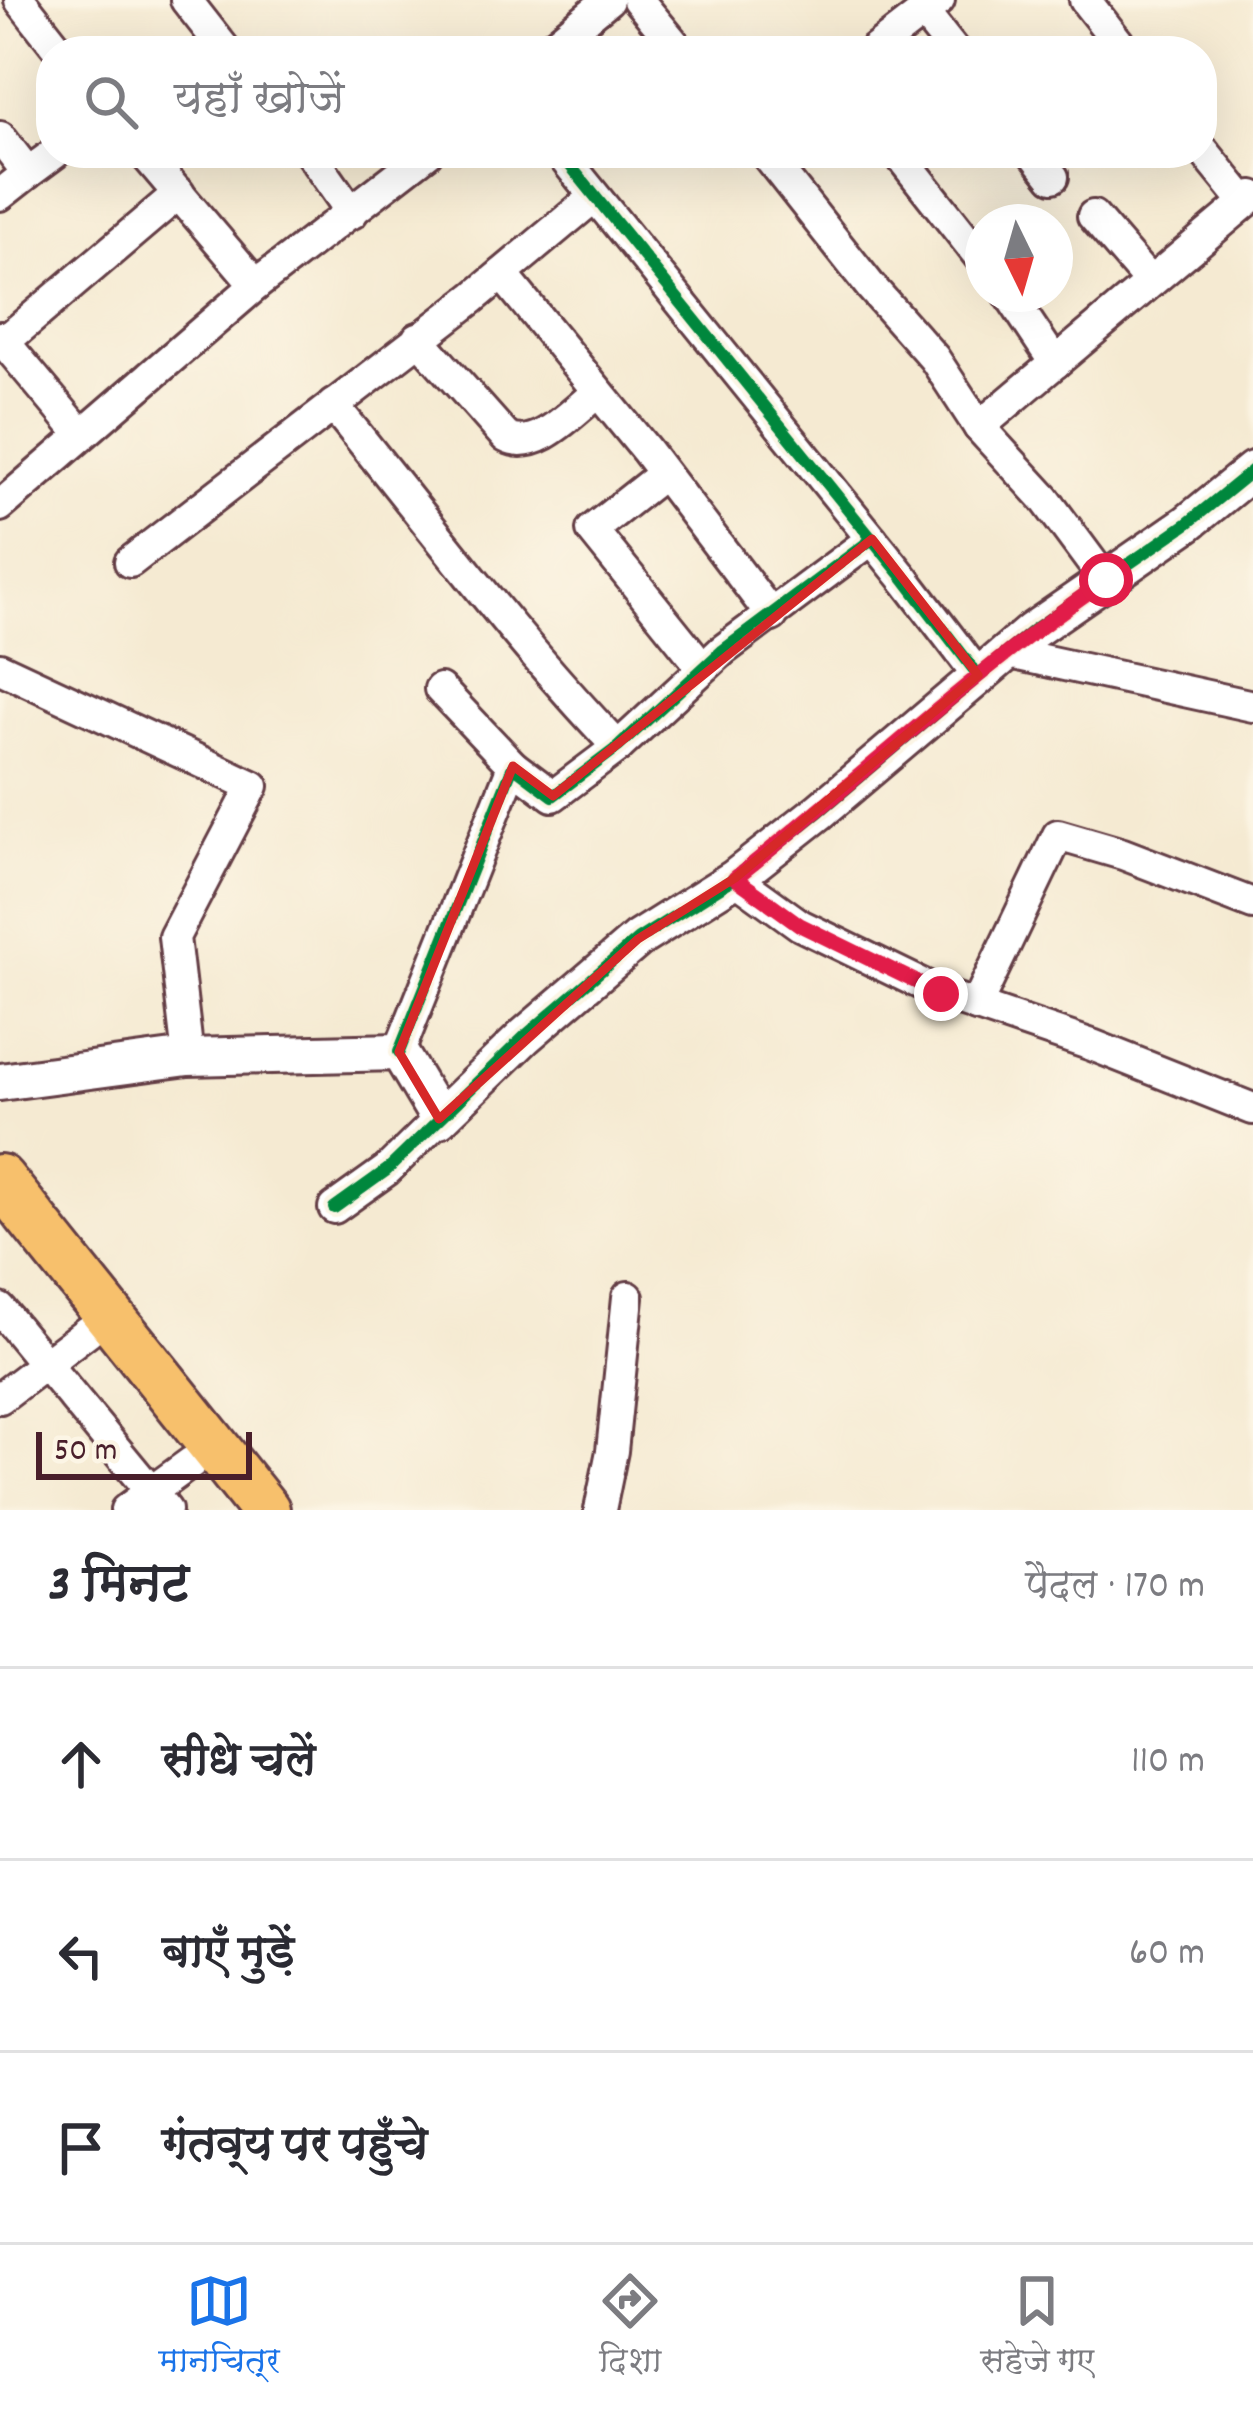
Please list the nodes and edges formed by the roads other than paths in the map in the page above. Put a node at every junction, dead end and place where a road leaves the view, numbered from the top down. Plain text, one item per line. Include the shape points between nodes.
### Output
1 (186, 0) edge
2 (608, 0) edge
3 (638, 0) edge
4 (1084, 0) edge
5 (28, 3) edge
6 (931, 6) edge
7 (50, 36) edge
8 (214, 36) edge
9 (564, 36) edge
10 (668, 36) edge
11 (892, 36) edge
12 (946, 36) edge
13 (1113, 36) edge
14 (0, 137) edge
15 (1217, 165) edge
16 (36, 167) edge
17 (158, 168) edge
18 (320, 168) edge
19 (408, 168) edge
20 (572, 168) edge
21 (777, 168) edge
22 (910, 168) edge
23 (28, 173) junction
24 (179, 193) junction
25 (0, 195) edge
26 (594, 197) junction
27 (1249, 199) edge
28 (352, 213) junction
29 (1093, 216) dead end
30 (965, 238) edge
31 (502, 274) junction
32 (1149, 281) junction
33 (256, 285) junction
34 (1021, 312) edge
35 (418, 338) junction
36 (2, 340) edge
37 (1054, 363) junction
38 (598, 392) junction
39 (333, 405) junction
40 (979, 427) junction
41 (81, 434) junction
42 (663, 474) junction
43 (1249, 478) edge
44 (0, 506) edge
45 (872, 539) junction
46 (130, 562) dead end
47 (1106, 580) junction
48 (772, 616) junction
49 (992, 664) junction
50 (0, 668) edge
51 (703, 668) junction
52 (440, 689) dead end
53 (1253, 706) edge
54 (618, 747) junction
55 (513, 766) junction
56 (735, 878) junction
57 (1253, 904) edge
58 (976, 1006) junction
59 (399, 1052) junction
60 (188, 1057) junction
61 (0, 1082) edge
62 (1253, 1109) edge
63 (439, 1119) junction
64 (0, 1179) edge
65 (334, 1208) dead end
66 (0, 1224) edge
67 (628, 1297) dead end
68 (0, 1309) edge
69 (88, 1331) junction
70 (44, 1365) junction
71 (0, 1399) edge
72 (192, 1462) junction
73 (148, 1504) edge
74 (230, 1510) edge
75 (266, 1510) edge
76 (600, 1510) edge

1 - 8 street
2 - 9 street
3 - 10 street
4 - 13 street
5 - 7 street
6 - 11 street
6 - 12 street
14 - 23 street
15 - 27 street
16 - 23 street
17 - 24 street
18 - 28 street
19 - 28 street
20 - 26 street
21 - 40 street via 934,358
22 - 30 street
23 - 25 street
24 - 33 street
24 - 36 street
26 - 31 street
26 - 45 street
27 - 32 street
28 - 33 street
29 - 32 street
31 - 35 street
31 - 38 street
32 - 37 street
33 - 41 street
34 - 37 street
35 - 38 street via 518,443 535,440
35 - 39 street
36 - 41 street
37 - 40 street
38 - 42 street
39 - 46 street
39 - 54 street
40 - 47 street
41 - 44 street
42 - 48 street
42 - 51 street via 592,530
43 - 47 street
45 - 48 street
45 - 49 street
47 - 49 street
48 - 51 street
49 - 53 street
49 - 56 street
50 - 60 street via 254,786 174,937
51 - 54 street
52 - 55 street
54 - 55 street via 553,796
55 - 59 street
56 - 58 street via 800,925
56 - 63 street via 638,939
57 - 58 street via 1058,835
58 - 62 street
59 - 60 street
59 - 63 street
60 - 61 street
63 - 65 street via 387,1171
64 - 75 highway
66 - 69 highway
67 - 76 street
68 - 70 street
69 - 70 street
69 - 72 highway
70 - 71 street
70 - 73 street
72 - 73 street
72 - 74 highway

